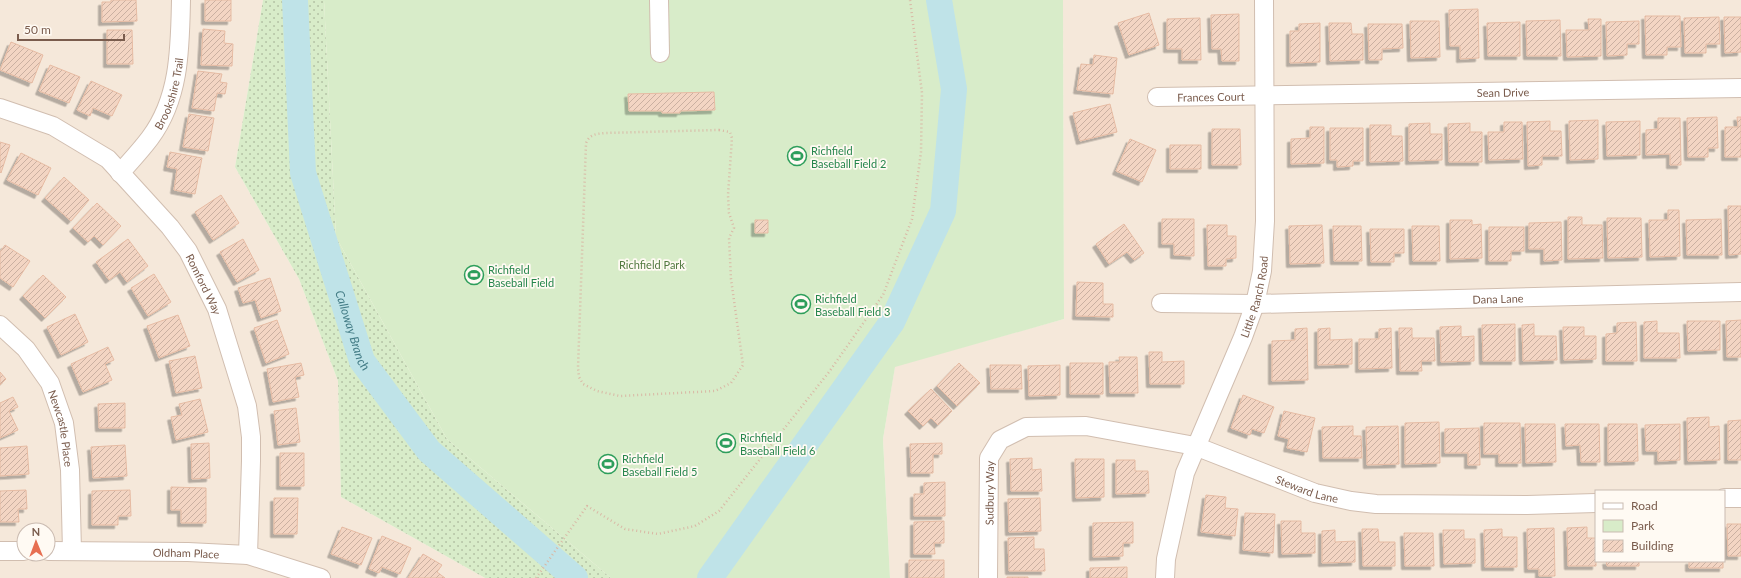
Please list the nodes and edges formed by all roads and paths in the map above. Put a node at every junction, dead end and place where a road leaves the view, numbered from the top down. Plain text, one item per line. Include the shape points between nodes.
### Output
1 (181, 0) edge
2 (659, 0) edge
3 (910, 0) edge
4 (1264, 0) edge
5 (660, 53) dead end
6 (1741, 88) edge
7 (1265, 95) junction
8 (1157, 97) dead end
9 (0, 108) edge
10 (120, 173) junction
11 (1741, 292) edge
12 (1161, 303) dead end
13 (1255, 304) junction
14 (0, 325) edge
15 (620, 396) joint
16 (1026, 427) joint
17 (1195, 446) junction
18 (1725, 498) edge
19 (1741, 498) edge
20 (1595, 503) edge
21 (0, 551) edge
22 (16, 551) edge
23 (56, 551) edge
24 (72, 551) junction
25 (248, 555) junction
26 (321, 578) edge
27 (536, 578) edge
28 (988, 578) edge
29 (1166, 578) edge

1 - 10 street, Brookshire Trail via 180,47 174,89 151,137
2 - 5 street
3 - 27 path via 922,93 921,152 912,219 883,296 829,372 719,511 695,526 658,534 625,529 587,506
4 - 7 street, Little Ranch Road
6 - 7 street, Sean Drive
7 - 8 street, Frances Court
7 - 13 street, Little Ranch Road via 1265,244
9 - 10 street, Romford Way via 53,126 108,159
10 - 25 street, Romford Way via 170,227 188,251 217,310 247,406 250,429
11 - 13 street, Dana Lane
12 - 13 street, Dana Lane
13 - 17 street, Little Ranch Road
14 - 24 street, Newcastle Place via 26,349 50,383 64,423 70,470
15 - 15 path via 715,391 731,383 743,365 731,280 729,238 734,228 729,214 728,195 732,138 730,132 719,130 594,134 588,138 579,377 583,384 597,391
16 - 17 street, Steward Lane via 1086,426
16 - 28 street, Sudbury Way via 1000,440 989,458
17 - 20 street, Steward Lane via 1315,493 1351,501 1376,504
17 - 29 street, Little Ranch Road via 1177,505 1166,559
18 - 19 street
21 - 22 street
23 - 24 street, Oldham Place
24 - 25 street, Oldham Place
25 - 26 street, Oldham Place

